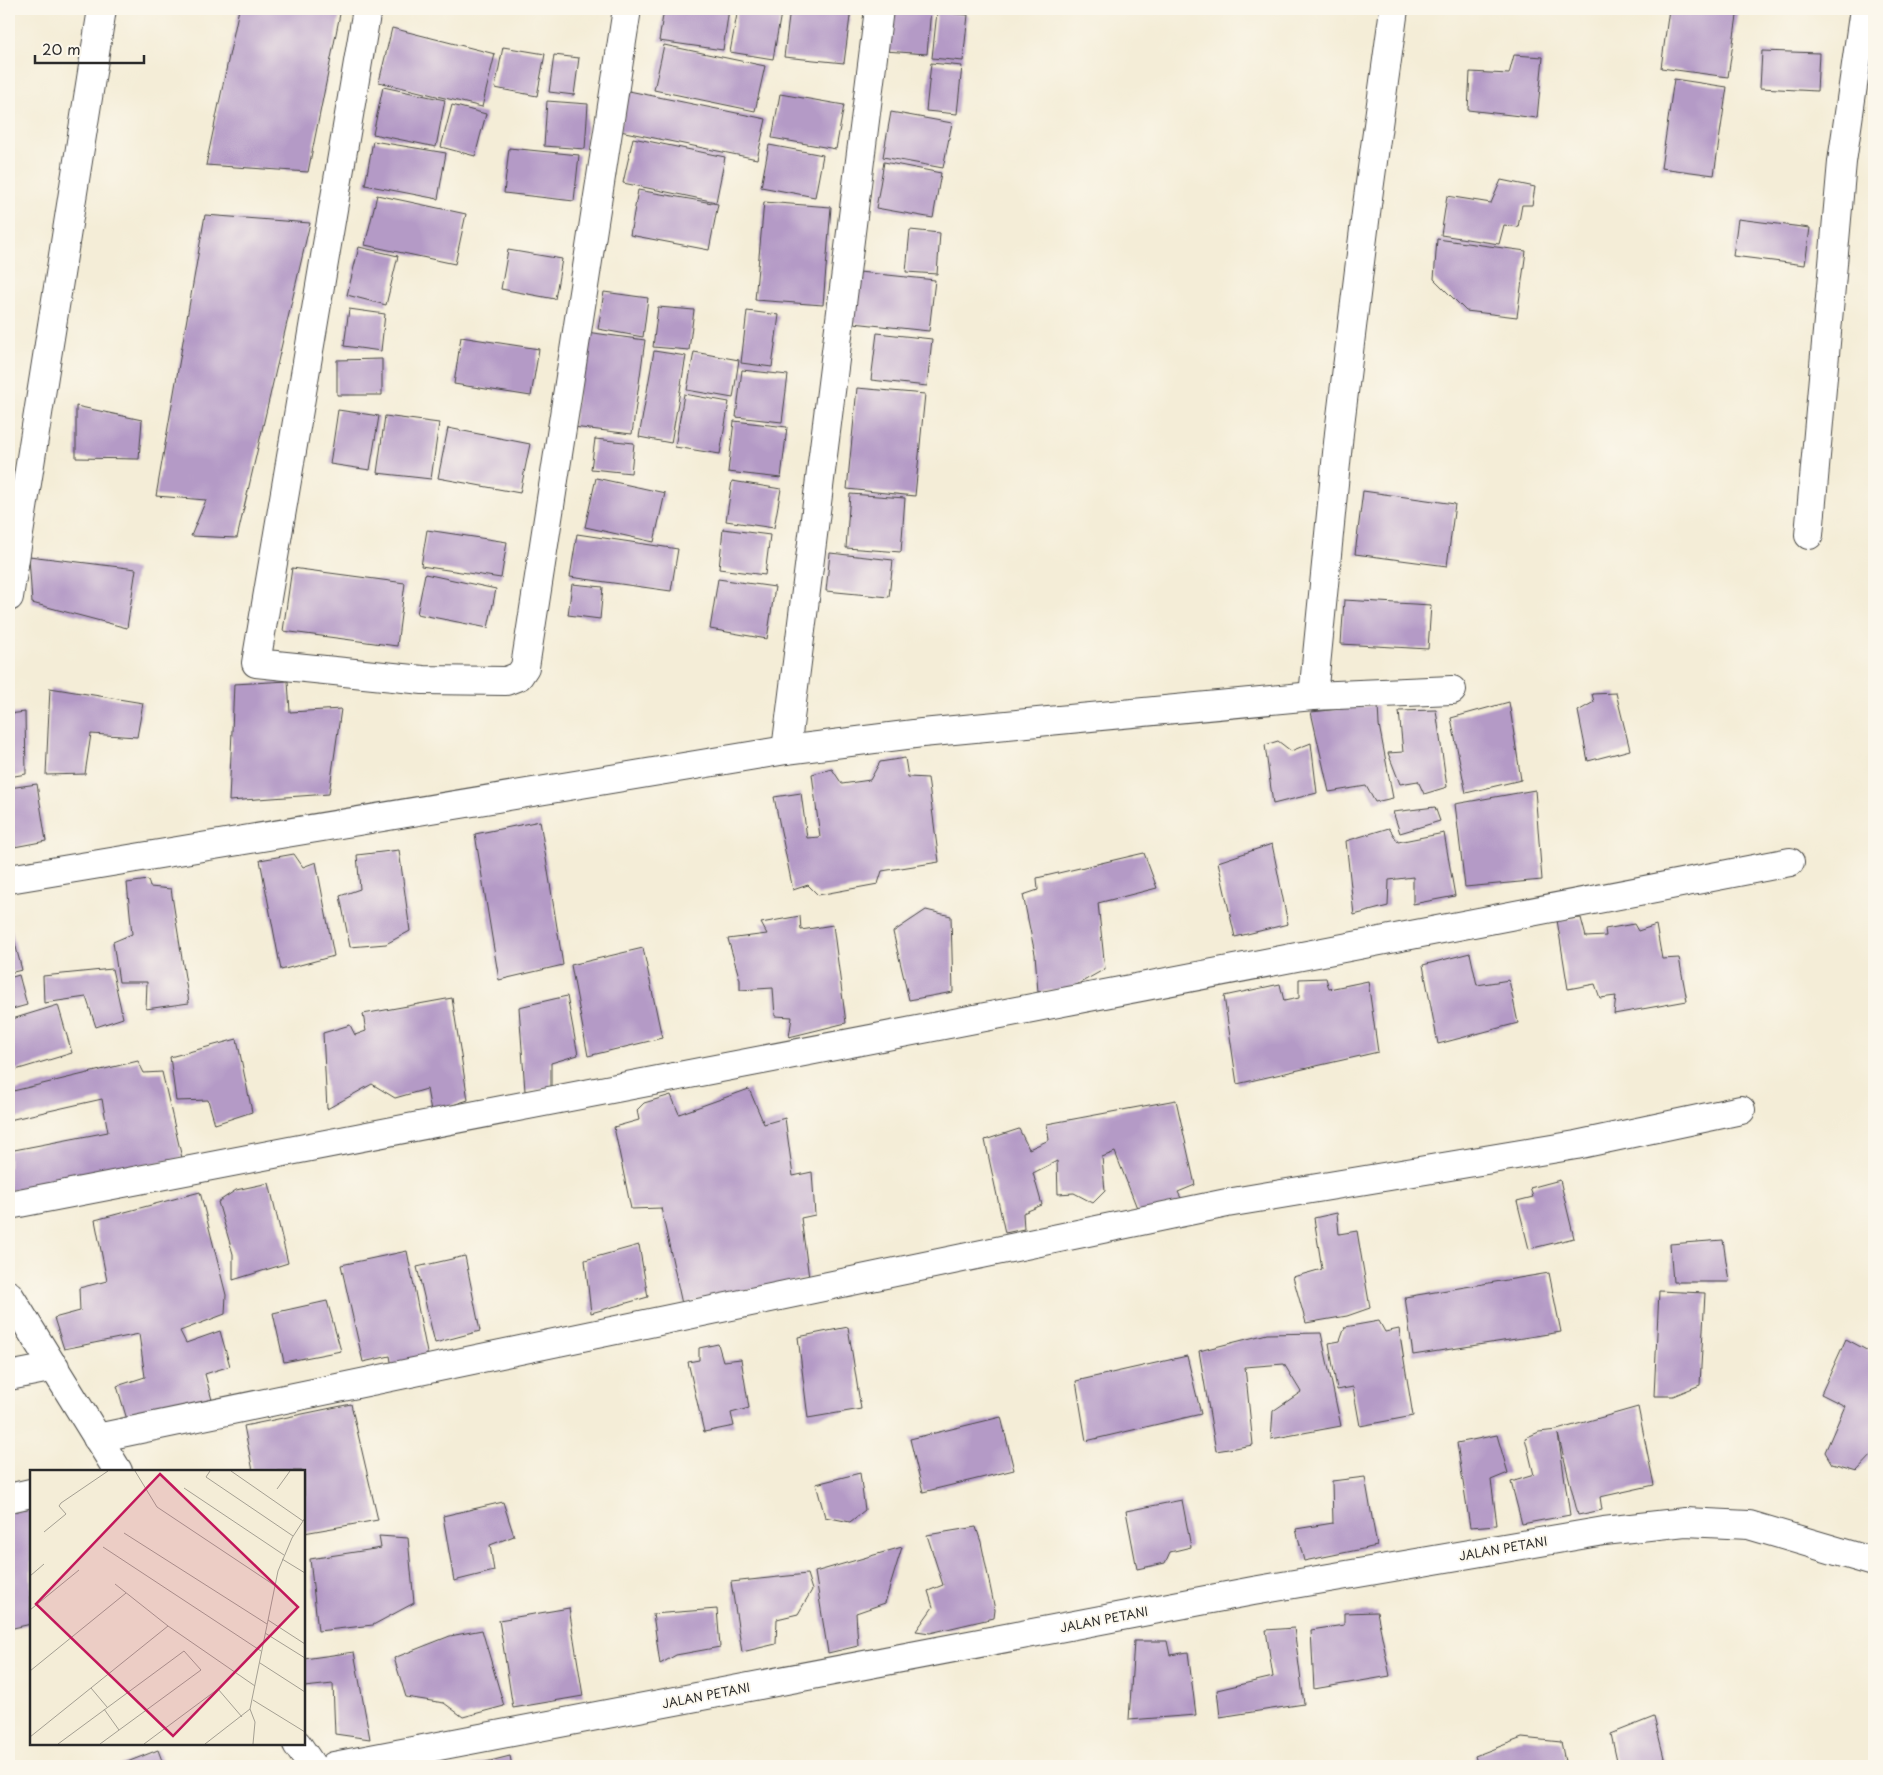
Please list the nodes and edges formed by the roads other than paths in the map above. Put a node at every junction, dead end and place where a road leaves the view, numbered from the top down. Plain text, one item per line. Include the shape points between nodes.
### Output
1 (102, 9) edge
2 (367, 9) edge
3 (627, 9) edge
4 (880, 9) edge
5 (1394, 9) edge
6 (1864, 9) edge
7 (1808, 534) dead end
8 (9, 598) edge
9 (1452, 690) dead end
10 (1313, 696) junction
11 (786, 750) junction
12 (1790, 862) dead end
13 (9, 879) edge
14 (1741, 1110) dead end
15 (9, 1205) edge
16 (9, 1295) edge
17 (55, 1367) junction
18 (9, 1376) edge
19 (97, 1438) junction
20 (117, 1470) edge
21 (30, 1493) edge
22 (9, 1498) edge
23 (1874, 1562) edge
24 (298, 1745) edge
25 (312, 1766) edge
26 (334, 1766) edge

1 - 8 street
2 - 3 street via 256,664 423,680 506,681 519,676 525,667
4 - 11 street
5 - 10 street via 1345,386
6 - 7 street via 1842,162
9 - 10 street
10 - 11 street via 922,732
11 - 13 street
12 - 15 street
14 - 19 street via 1576,1145 1228,1202
16 - 17 street
17 - 18 street
17 - 19 street
19 - 20 street
21 - 22 street
23 - 26 street, JALAN PETANI via 1749,1525 1685,1522 1604,1531 1254,1591
24 - 25 street

